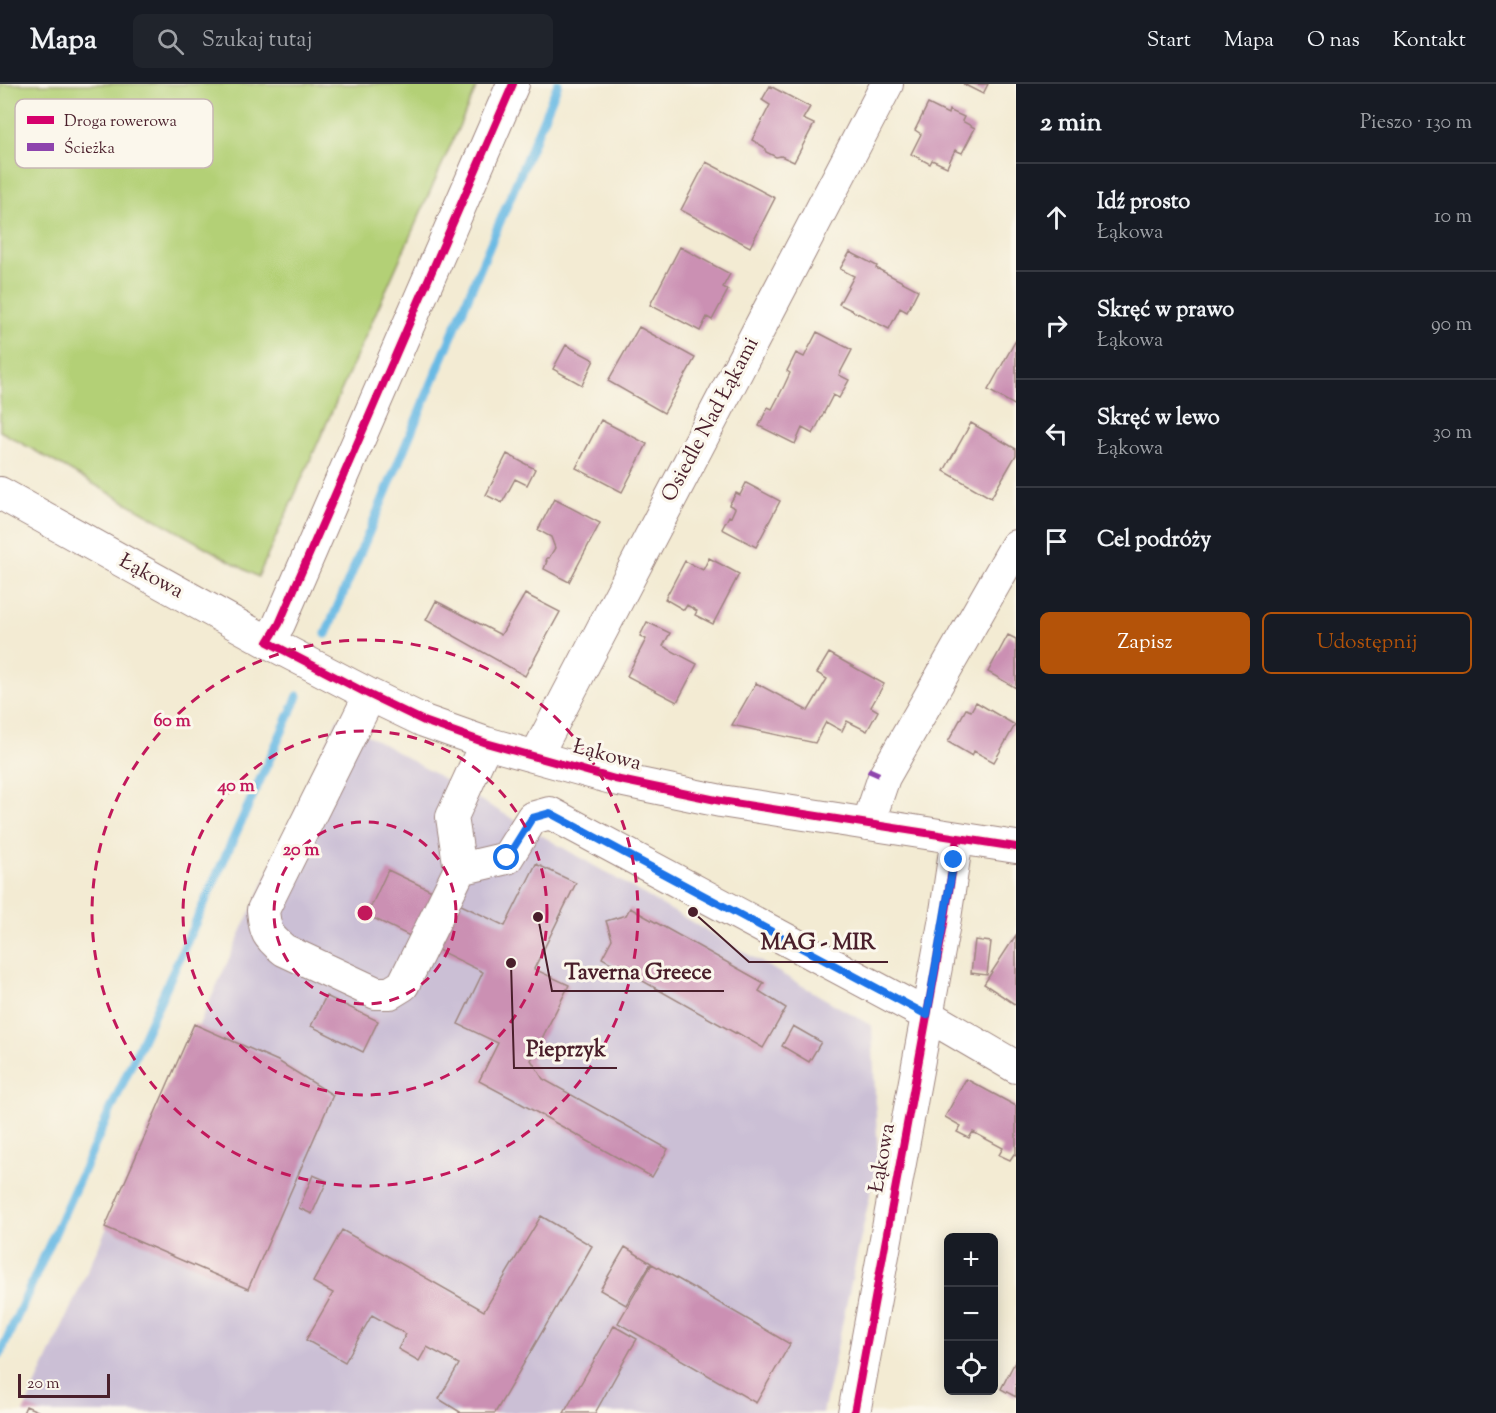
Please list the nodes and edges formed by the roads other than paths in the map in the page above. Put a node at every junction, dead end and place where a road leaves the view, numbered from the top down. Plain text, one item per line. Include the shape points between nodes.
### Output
1 (513, 84) edge
2 (886, 84) edge
3 (0, 493) edge
4 (1016, 546) edge
5 (268, 642) junction
6 (370, 695) junction
7 (486, 743) junction
8 (536, 756) junction
9 (868, 824) junction
10 (957, 838) junction
11 (1016, 847) edge
12 (460, 869) junction
13 (927, 1015) junction
14 (1016, 1067) edge
15 (854, 1413) edge

1 - 5 street
2 - 8 street, Osiedle Nad Łąkami
3 - 5 street, Łąkowa
4 - 9 street via 884,777
5 - 6 street, Łąkowa
6 - 7 street, Łąkowa via 424,721
6 - 12 street via 264,910 265,927 284,950 376,993 390,993 403,985
7 - 8 street, Łąkowa
7 - 12 street via 452,818
8 - 9 street, Łąkowa via 721,801
9 - 10 street, Łąkowa
10 - 11 street, Łąkowa
10 - 13 street, Łąkowa
12 - 13 street via 507,858 532,818 550,813
13 - 14 street
13 - 15 street, Łąkowa

